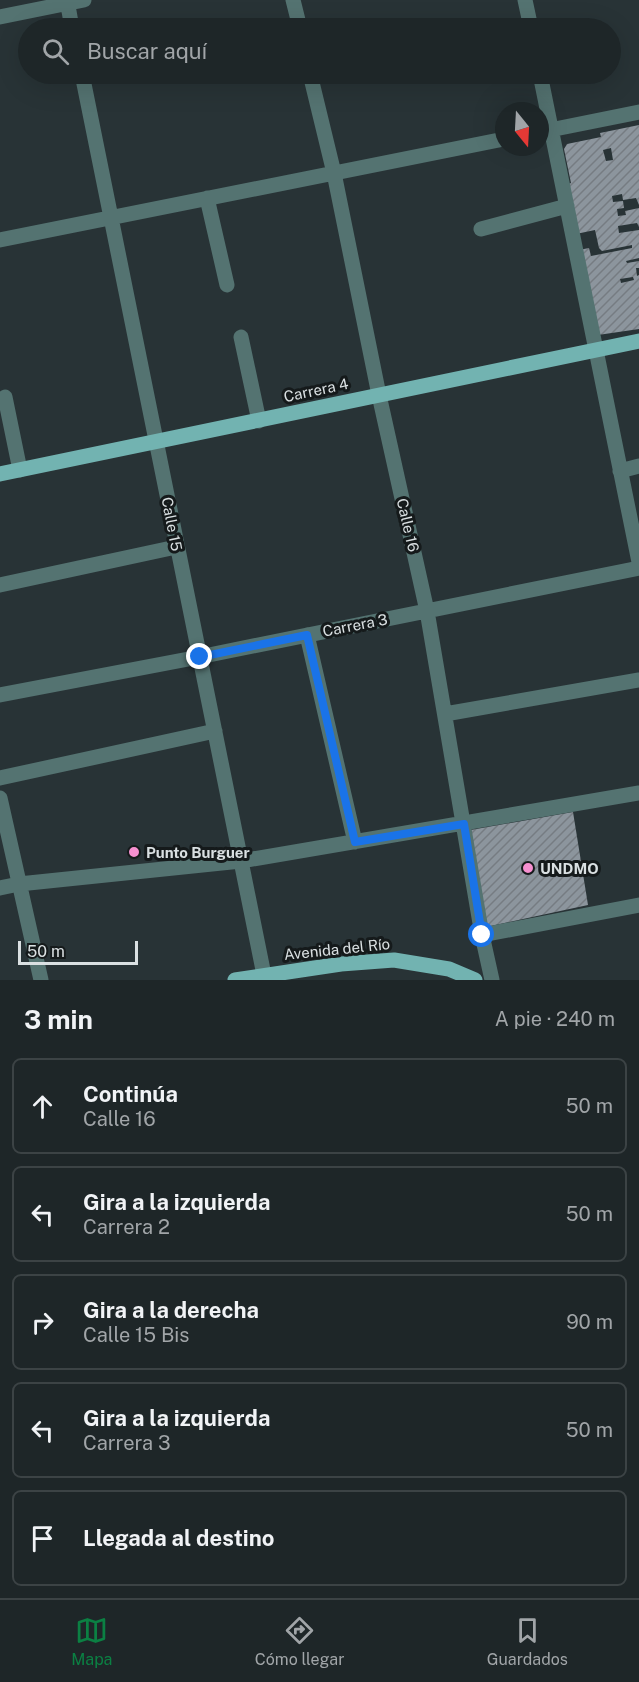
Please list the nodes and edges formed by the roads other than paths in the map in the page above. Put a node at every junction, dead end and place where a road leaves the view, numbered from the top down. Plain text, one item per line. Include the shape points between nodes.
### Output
1 (84, 0) edge
2 (293, 0) edge
3 (525, 0) edge
4 (67, 2) edge
5 (0, 17) edge
6 (70, 18) edge
7 (298, 18) edge
8 (529, 18) edge
9 (84, 84) edge
10 (312, 84) edge
11 (541, 84) edge
12 (543, 102) edge
13 (639, 112) edge
14 (549, 129) edge
15 (495, 141) edge
16 (549, 141) edge
17 (334, 173) junction
18 (207, 198) junction
19 (567, 206) junction
20 (111, 217) junction
21 (481, 229) dead end
22 (0, 240) edge
23 (227, 285) dead end
24 (241, 337) dead end
25 (639, 341) edge
26 (596, 350) junction
27 (379, 394) junction
28 (5, 397) dead end
29 (259, 421) junction
30 (156, 442) junction
31 (639, 466) edge
32 (20, 470) junction
33 (620, 471) junction
34 (0, 474) edge
35 (176, 547) junction
36 (639, 562) edge
37 (639, 568) edge
38 (0, 585) edge
39 (427, 611) junction
40 (307, 635) junction
41 (200, 657) junction
42 (639, 680) edge
43 (0, 695) edge
44 (445, 714) junction
45 (215, 731) junction
46 (0, 778) edge
47 (639, 793) edge
48 (0, 798) edge
49 (464, 824) junction
50 (355, 842) junction
51 (241, 861) junction
52 (19, 884) junction
53 (0, 888) edge
54 (639, 905) edge
55 (482, 935) junction
56 (264, 975) junction
57 (41, 980) edge
58 (236, 980) edge
59 (475, 980) edge
60 (492, 980) edge

1 - 4 street
2 - 7 street
3 - 8 street
4 - 5 street
4 - 6 street
9 - 20 street, Calle 15
10 - 17 street, Calle 16
11 - 12 street
13 - 14 street
15 - 17 street
16 - 19 street
17 - 18 street
17 - 27 street, Calle 16
18 - 20 street
18 - 23 street
19 - 21 street
19 - 26 street
20 - 22 street
20 - 30 street, Calle 15
24 - 29 street
25 - 26 main road, Carrera 4
26 - 27 main road, Carrera 4
26 - 33 street
27 - 29 main road, Carrera 4
27 - 39 street, Calle 16
28 - 32 street
29 - 30 main road, Carrera 4
30 - 32 main road, Carrera 4
30 - 35 street, Calle 15
31 - 33 street
32 - 34 main road, Carrera 4
33 - 36 street
35 - 38 street
35 - 41 street, Calle 15
37 - 39 street, Carrera 3
39 - 40 street, Carrera 3
39 - 44 street, Calle 16
40 - 41 street, Carrera 3
40 - 50 street
41 - 43 street, Carrera 3
41 - 45 street, Calle 15
42 - 44 street
44 - 49 street, Calle 16
45 - 46 street
45 - 51 street, Calle 15
47 - 49 street
48 - 52 street
49 - 50 street
49 - 55 street, Calle 16
50 - 51 street
51 - 52 street
51 - 56 street, Calle 15
52 - 53 street
52 - 57 street
54 - 55 street
55 - 60 street, Calle 16
56 - 58 main road, Avenida del Río
56 - 59 main road, Avenida del Río via 394,960 449,969

